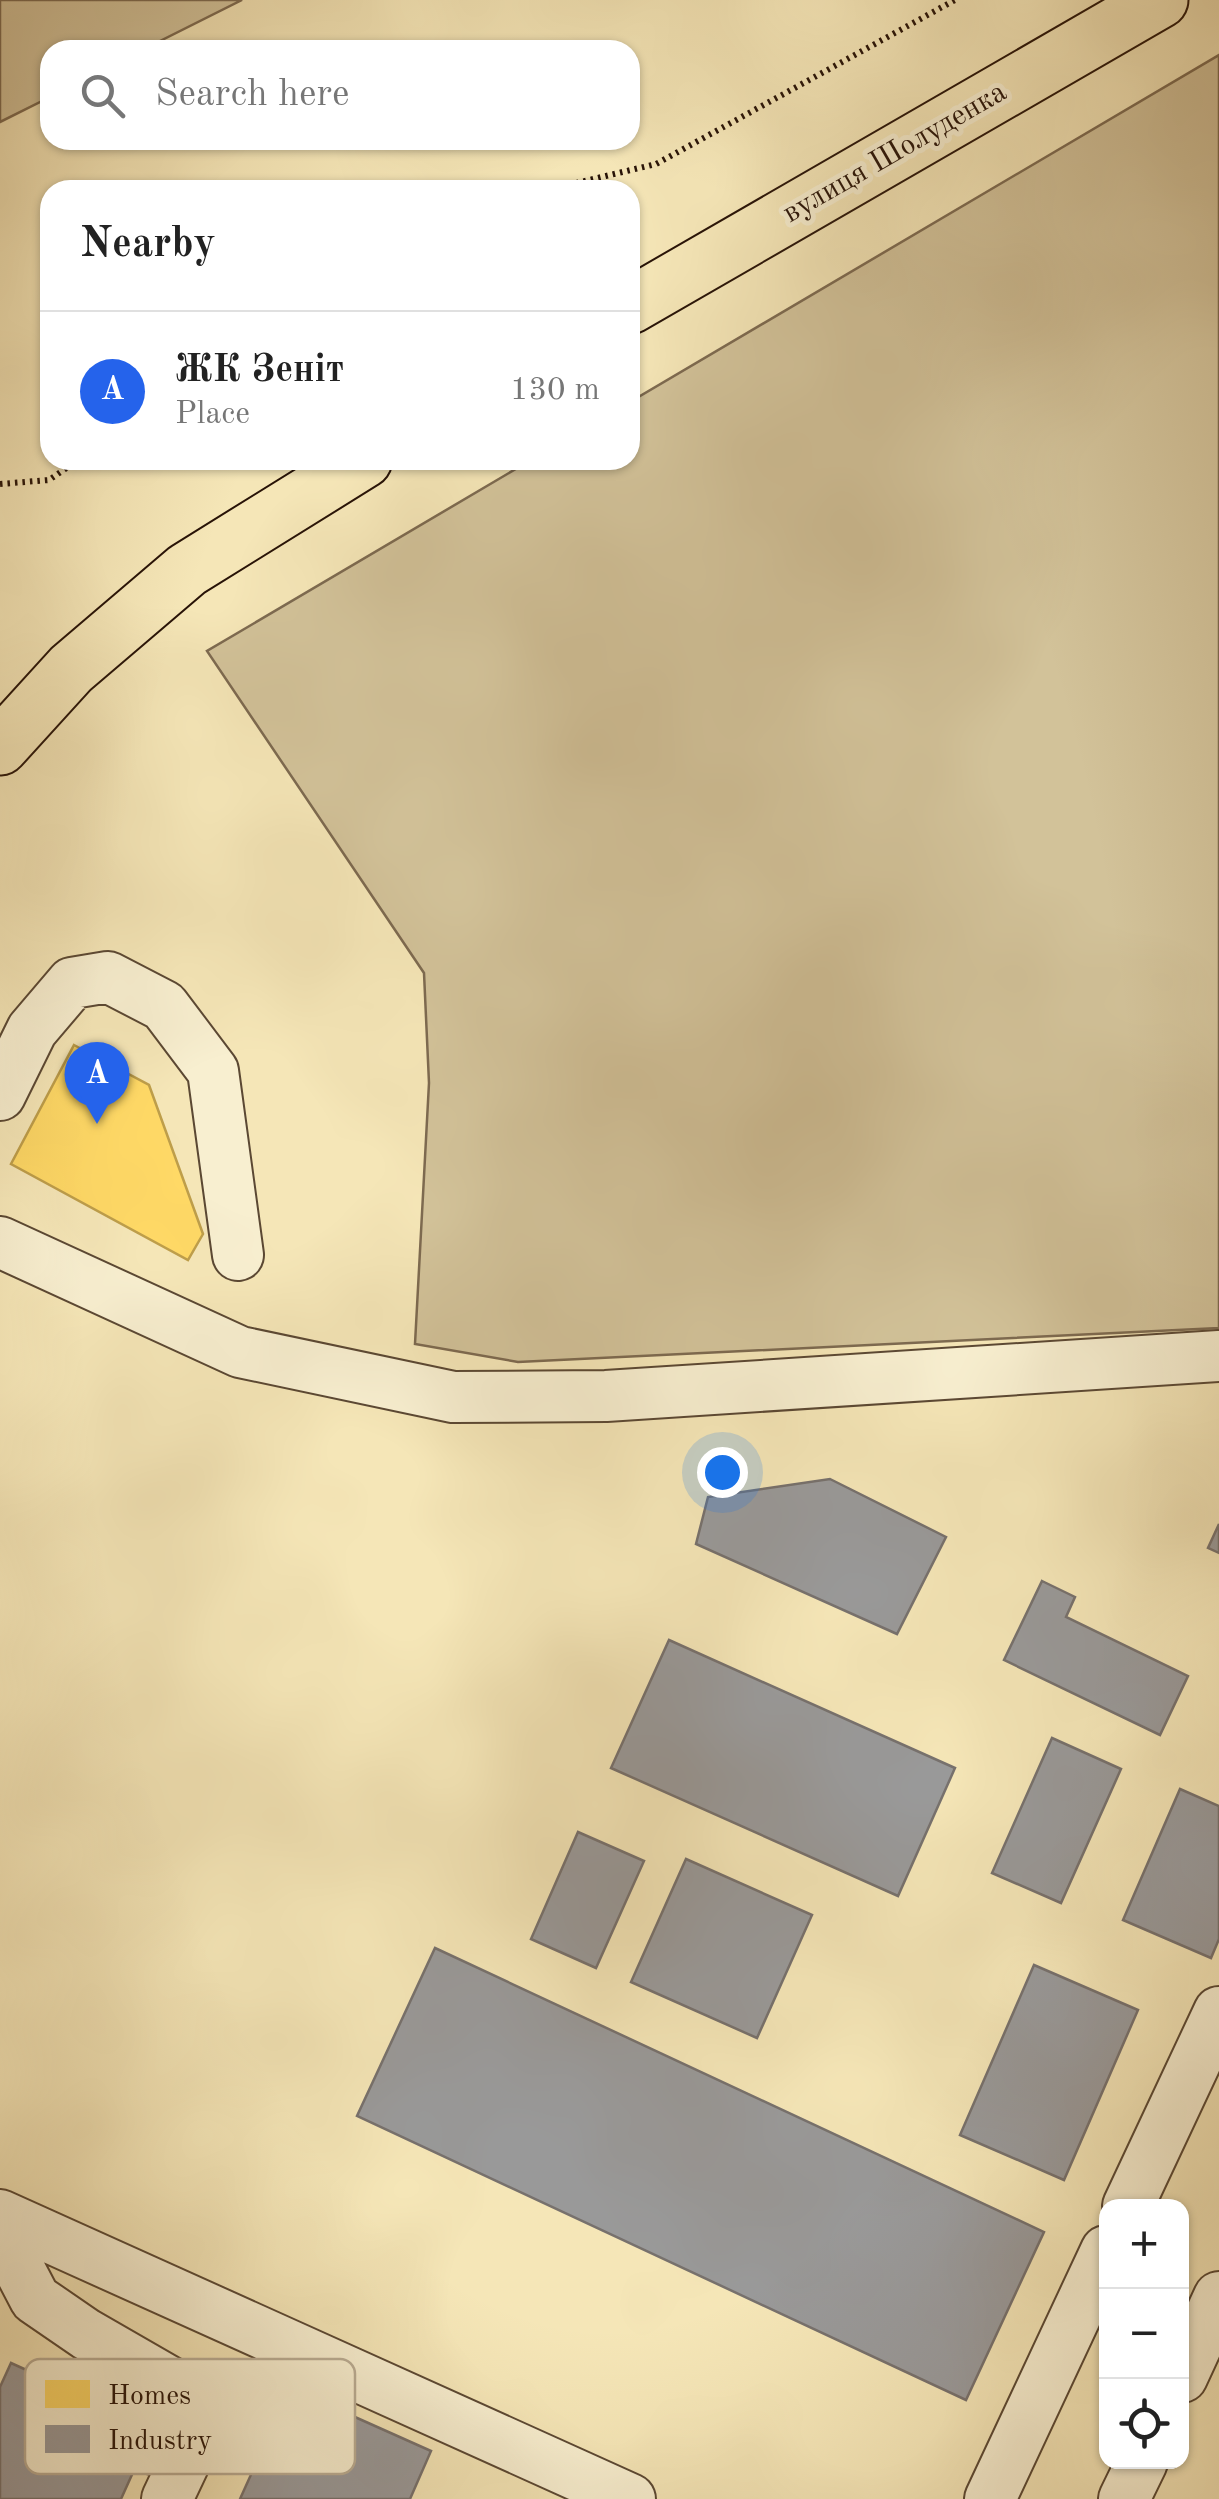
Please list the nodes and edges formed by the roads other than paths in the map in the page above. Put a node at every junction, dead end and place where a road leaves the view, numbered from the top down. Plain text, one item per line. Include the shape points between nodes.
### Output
1 (1160, 0) edge
2 (640, 300) edge
3 (348, 470) edge
4 (0, 748) edge
5 (0, 1095) edge
6 (0, 1242) edge
7 (238, 1255) dead end
8 (1219, 1356) edge
9 (1219, 2012) edge
10 (1131, 2199) edge
11 (0, 2214) edge
12 (0, 2232) edge
13 (1099, 2266) edge
14 (1219, 2297) edge
15 (129, 2359) edge
16 (321, 2359) edge
17 (1189, 2362) edge
18 (355, 2375) edge
19 (1139, 2469) edge
20 (179, 2474) edge
21 (167, 2499) edge
22 (630, 2499) edge
23 (990, 2499) edge
24 (1124, 2499) edge

1 - 2 main road, вулиця Шолуденка
3 - 4 main road via 187,570 71,669
5 - 7 lane via 32,1030 72,984 108,977 164,1006 213,1070
6 - 8 lane via 240,1352 453,1397 606,1396
9 - 10 lane
11 - 16 lane
12 - 15 lane via 35,2300
13 - 23 lane
14 - 17 lane
18 - 22 lane
19 - 24 lane
20 - 21 lane

